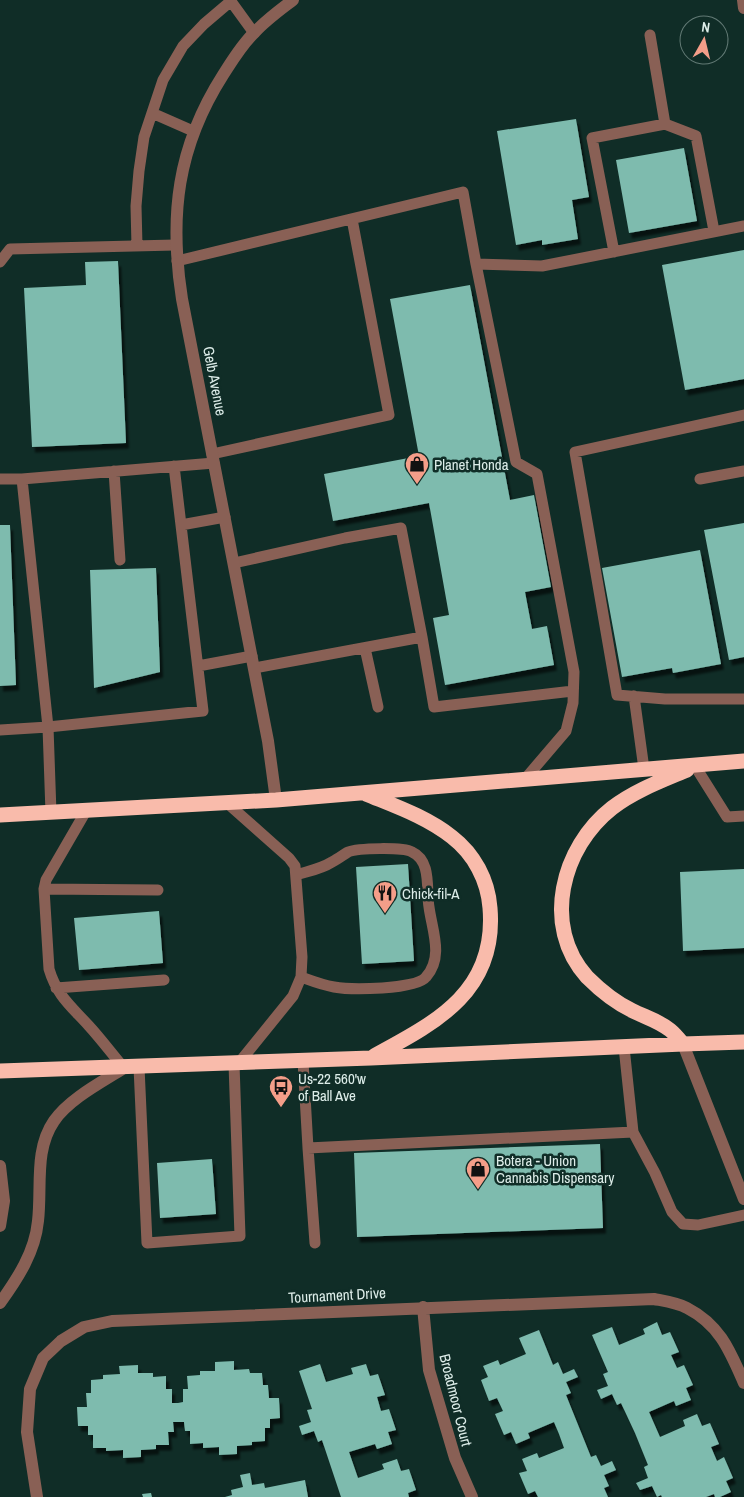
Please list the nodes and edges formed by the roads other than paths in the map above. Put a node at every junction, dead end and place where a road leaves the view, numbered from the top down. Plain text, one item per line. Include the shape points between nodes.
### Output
1 (230, 0) edge
2 (293, 0) edge
3 (742, 0) edge
4 (744, 8) edge
5 (254, 32) junction
6 (650, 35) dead end
7 (152, 113) junction
8 (665, 124) junction
9 (193, 131) junction
10 (352, 219) junction
11 (744, 226) edge
12 (714, 232) junction
13 (175, 245) junction
14 (137, 246) junction
15 (614, 252) junction
16 (177, 261) junction
17 (0, 262) edge
18 (476, 264) junction
19 (744, 415) edge
20 (213, 458) junction
21 (174, 466) junction
22 (114, 471) junction
23 (744, 471) edge
24 (700, 478) dead end
25 (22, 479) junction
26 (0, 480) edge
27 (225, 517) junction
28 (181, 525) junction
29 (120, 560) dead end
30 (234, 563) junction
31 (422, 637) junction
32 (365, 648) junction
33 (253, 662) junction
34 (198, 666) junction
35 (573, 691) junction
36 (634, 696) junction
37 (744, 699) edge
38 (378, 706) dead end
39 (48, 727) junction
40 (0, 730) edge
41 (744, 761) edge
42 (695, 766) junction
43 (644, 769) junction
44 (525, 779) junction
45 (364, 793) junction
46 (276, 800) junction
47 (227, 803) junction
48 (86, 811) junction
49 (51, 812) junction
50 (0, 815) edge
51 (744, 816) edge
52 (296, 875) junction
53 (44, 889) junction
54 (158, 890) dead end
55 (301, 977) junction
56 (164, 980) dead end
57 (56, 988) junction
58 (744, 1042) edge
59 (684, 1044) junction
60 (624, 1046) junction
61 (371, 1058) junction
62 (303, 1061) junction
63 (236, 1064) junction
64 (131, 1067) junction
65 (0, 1071) edge
66 (634, 1132) junction
67 (308, 1148) junction
68 (0, 1166) edge
69 (744, 1199) edge
70 (744, 1215) edge
71 (0, 1226) edge
72 (315, 1243) dead end
73 (0, 1303) edge
74 (422, 1307) junction
75 (744, 1383) edge
76 (37, 1497) edge
77 (472, 1497) edge

1 - 5 lane
1 - 7 lane via 183,46 163,80
2 - 5 street, Gelb Avenue
3 - 4 street
5 - 9 street, Gelb Avenue via 213,91
6 - 8 lane
7 - 9 lane
7 - 14 lane via 144,137 139,172
8 - 12 lane via 696,136
8 - 15 lane via 592,138
9 - 13 street, Gelb Avenue via 176,207
10 - 16 lane
10 - 18 lane via 463,192
10 - 20 lane via 389,415
11 - 12 lane
12 - 15 lane
13 - 14 lane
13 - 16 street, Gelb Avenue
14 - 17 lane via 10,249
15 - 18 lane via 542,266
16 - 20 street, Gelb Avenue
18 - 35 lane via 516,462 537,474 574,672
19 - 36 lane via 574,452 617,695
20 - 21 lane
20 - 27 street, Gelb Avenue
21 - 22 lane
21 - 28 lane
22 - 25 lane
22 - 29 lane
23 - 24 lane
25 - 26 lane
25 - 39 lane
27 - 28 lane
27 - 30 street, Gelb Avenue
28 - 34 lane
30 - 31 lane via 402,528
30 - 33 street, Gelb Avenue
31 - 32 lane
31 - 35 lane via 434,707
32 - 33 lane
32 - 38 lane
33 - 34 lane
33 - 46 street, Gelb Avenue
34 - 39 lane via 204,711
35 - 44 lane via 566,731
36 - 37 lane via 684,700
36 - 43 lane
39 - 40 lane
39 - 49 lane
41 - 42 highway
42 - 43 highway
42 - 51 lane via 727,817
42 - 59 highway via 626,798 598,821 570,862 562,906 571,952 586,976 630,1010 662,1024
43 - 44 highway
44 - 45 highway
45 - 46 highway
45 - 61 highway via 437,827 463,847 473,859 486,886 491,916 485,960 466,993 417,1033
46 - 47 highway
47 - 48 highway
47 - 52 lane via 289,858 295,866
48 - 49 highway
48 - 53 lane via 49,873
49 - 50 highway
52 - 55 lane
52 - 55 lane via 325,866 354,850 413,852 420,858 426,874 436,951 430,972 416,984 342,988
53 - 54 lane
53 - 57 lane via 49,969
55 - 63 lane via 292,996
56 - 57 lane
57 - 64 lane via 67,1004
58 - 59 highway
59 - 60 highway
59 - 69 street
60 - 61 highway
60 - 66 lane
61 - 62 highway
62 - 63 highway
62 - 67 lane
63 - 64 highway
63 - 64 lane via 240,1236 147,1243
64 - 65 highway
64 - 73 street via 72,1102 50,1128 40,1164 35,1236 25,1263
66 - 67 lane
66 - 70 lane via 672,1212 683,1224 698,1225
67 - 72 lane
68 - 71 street via 4,1201
74 - 75 street, Tournament Drive via 654,1299 686,1307 716,1329
74 - 76 street, Tournament Drive via 112,1321 84,1327 61,1341 43,1358 30,1389 27,1432
74 - 77 street, Broadmoor Court via 429,1370 454,1458

